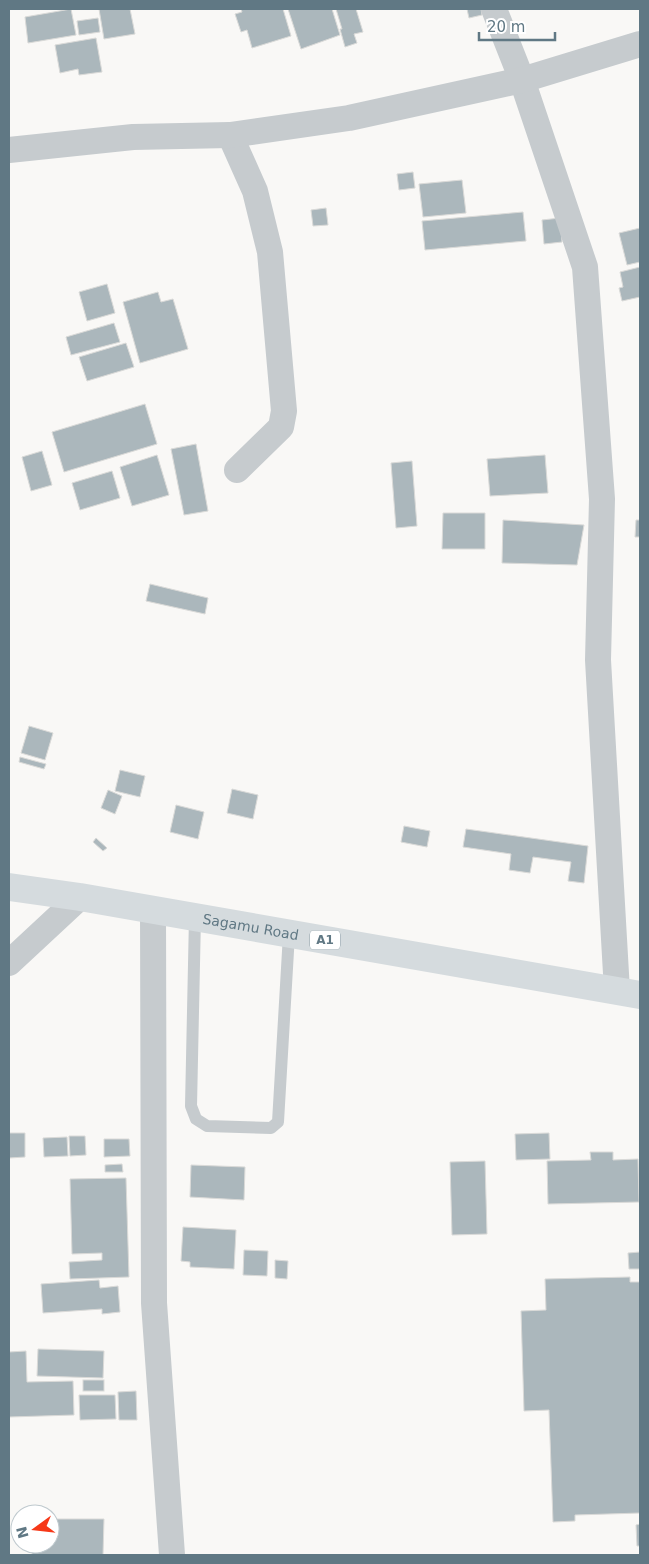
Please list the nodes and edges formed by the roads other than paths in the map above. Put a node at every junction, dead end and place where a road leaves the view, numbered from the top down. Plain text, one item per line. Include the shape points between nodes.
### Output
1 (494, 9) edge
2 (640, 44) edge
3 (522, 80) junction
4 (230, 135) junction
5 (9, 150) edge
6 (237, 470) dead end
7 (9, 887) edge
8 (80, 896) junction
9 (153, 910) junction
10 (195, 917) junction
11 (289, 934) junction
12 (9, 958) edge
13 (9, 963) edge
14 (628, 993) edge
15 (172, 1555) edge

1 - 3 street
2 - 3 street
3 - 4 street via 349,118
3 - 14 street via 585,267 602,499 598,660
4 - 5 street via 133,137
4 - 6 street via 255,191 270,252 284,411 282,427
7 - 8 highway, Sagamu Road / A1
8 - 9 highway, Sagamu Road / A1
8 - 12 street
8 - 13 street
9 - 10 highway, Sagamu Road / A1
9 - 15 street via 154,1303
10 - 11 highway, Sagamu Road / A1
10 - 11 lane via 191,1106 196,1119 207,1126 271,1128 278,1122
11 - 14 highway, Sagamu Road / A1

